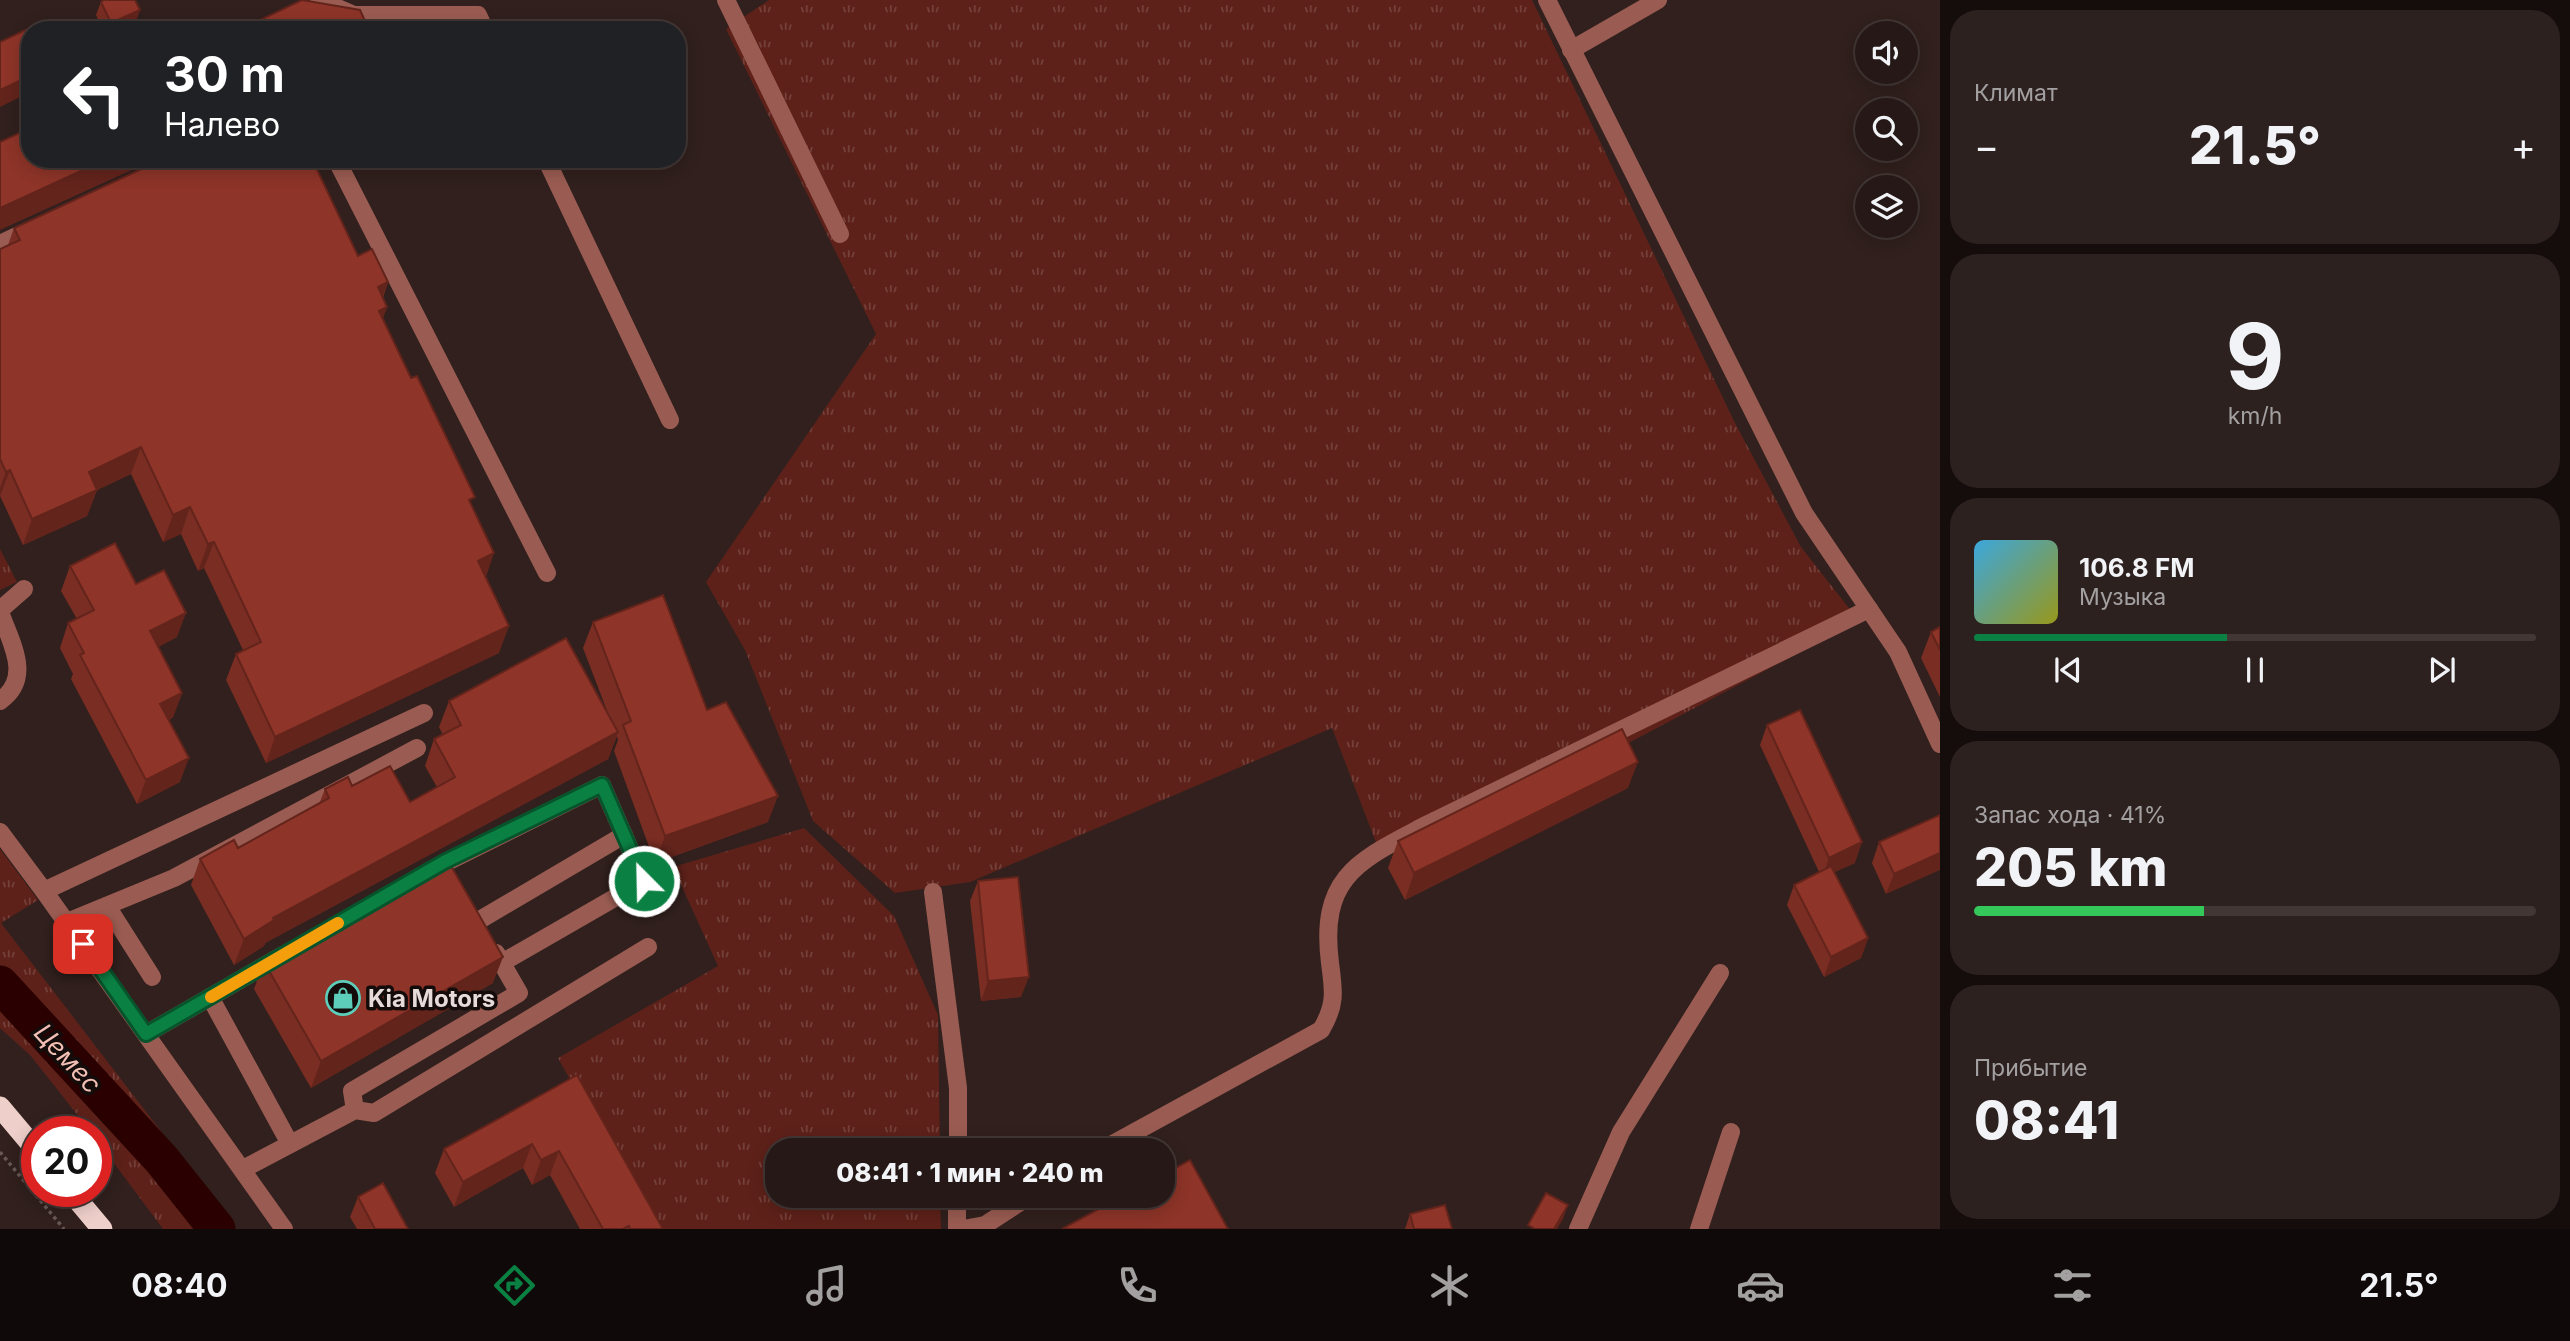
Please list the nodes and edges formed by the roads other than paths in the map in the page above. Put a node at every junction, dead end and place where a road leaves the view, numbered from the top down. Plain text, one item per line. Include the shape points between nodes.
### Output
1 (319, 0) edge
2 (726, 0) edge
3 (1547, 0) edge
4 (1658, 0) edge
5 (481, 21) edge
6 (1571, 50) junction
7 (341, 168) edge
8 (550, 168) edge
9 (49, 221) edge
10 (841, 234) dead end
11 (0, 244) edge
12 (670, 420) dead end
13 (547, 573) dead end
14 (24, 589) dead end
15 (1869, 609) junction
16 (0, 611) edge
17 (0, 701) edge
18 (424, 713) dead end
19 (1940, 744) edge
20 (417, 747) dead end
21 (0, 832) edge
22 (624, 835) junction
23 (409, 882) edge
24 (44, 891) junction
25 (933, 892) dead end
26 (107, 906) junction
27 (67, 922) junction
28 (303, 943) edge
29 (648, 947) dead end
30 (505, 961) dead end
31 (1720, 973) dead end
32 (152, 977) dead end
33 (519, 993) junction
34 (210, 997) junction
35 (535, 1016) junction
36 (146, 1034) junction
37 (0, 1107) edge
38 (355, 1110) junction
39 (21, 1132) edge
40 (1731, 1132) dead end
41 (958, 1138) edge
42 (1124, 1138) edge
43 (290, 1144) junction
44 (243, 1170) junction
45 (84, 1207) edge
46 (957, 1208) edge
47 (1011, 1208) edge
48 (102, 1229) edge
49 (284, 1229) edge
50 (957, 1229) edge
51 (963, 1229) edge
52 (1578, 1229) edge
53 (1699, 1229) edge

1 - 5 street via 354,15 478,15
2 - 10 street
3 - 6 street
4 - 6 street
6 - 15 street via 1804,513
7 - 13 street
8 - 12 street
9 - 11 street
14 - 16 street
15 - 19 street via 1898,652
15 - 42 street via 1371,855 1338,887 1330,907 1327,928 1333,1001 1321,1030
16 - 17 street via 20,667 12,693
18 - 24 street
20 - 26 street via 174,878
21 - 24 street
22 - 23 street via 602,785 447,868
22 - 30 street via 644,881
22 - 33 street via 475,915
24 - 27 street
25 - 41 street via 958,1088
26 - 27 street
26 - 32 street
27 - 36 street
28 - 34 street
29 - 35 street
31 - 52 street via 1621,1132
33 - 35 street
33 - 38 street via 352,1091
34 - 36 street
34 - 43 street
35 - 38 street via 374,1113
36 - 44 street
37 - 39 highway
38 - 43 street
40 - 53 street
43 - 44 street
44 - 49 street
45 - 48 highway
46 - 50 street
47 - 51 street via 985,1225

